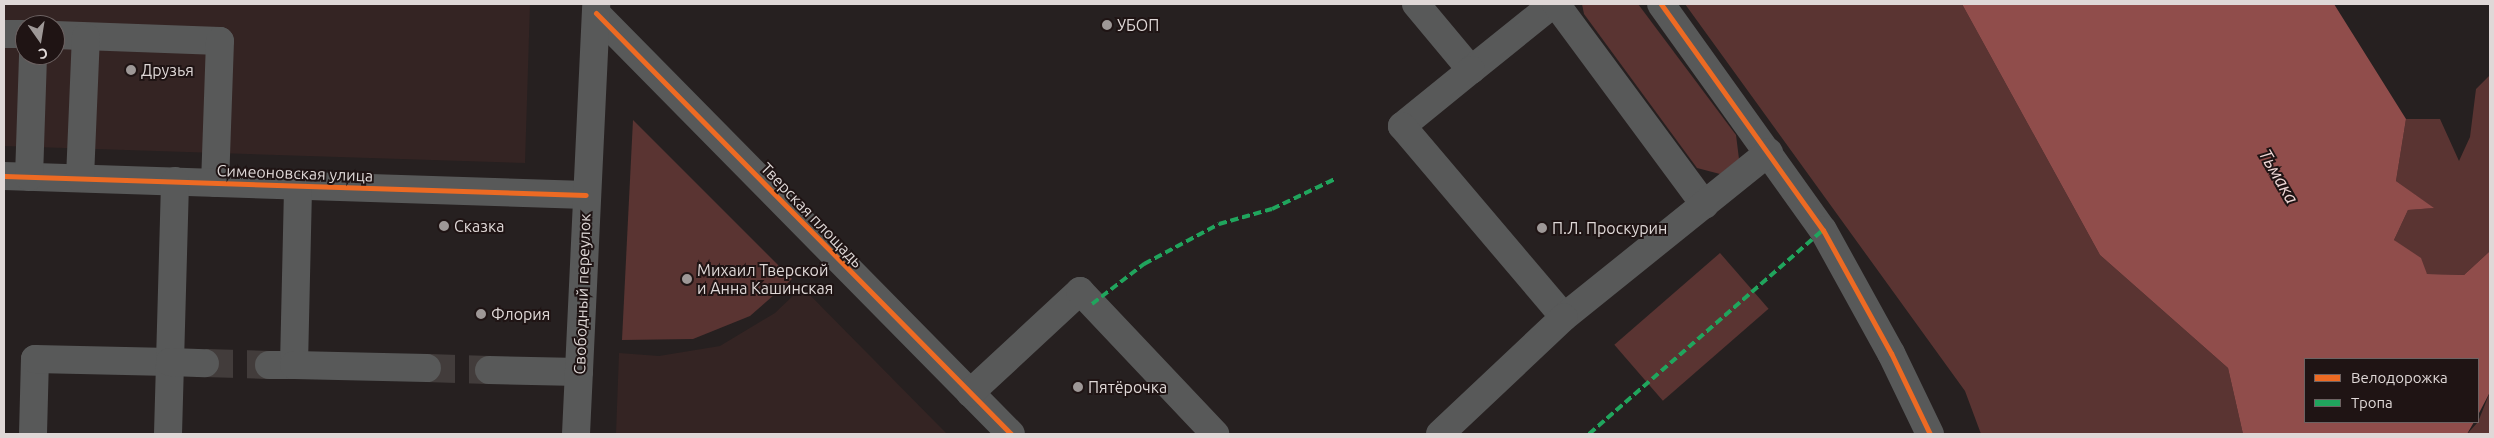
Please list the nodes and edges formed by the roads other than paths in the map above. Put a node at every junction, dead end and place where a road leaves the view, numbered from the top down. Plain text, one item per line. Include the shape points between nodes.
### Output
1 (1416, 4) edge
2 (1555, 4) edge
3 (1661, 4) edge
4 (596, 8) edge
5 (65, 36) edge
6 (86, 37) junction
7 (32, 65) edge
8 (1471, 70) junction
9 (1769, 152) junction
10 (16, 176) edge
11 (80, 178) junction
12 (175, 181) junction
13 (216, 183) junction
14 (298, 186) junction
15 (586, 195) junction
16 (1705, 205) junction
17 (1564, 317) junction
18 (170, 362) junction
19 (205, 363) tunnel mouth
20 (426, 368) tunnel mouth
21 (490, 370) tunnel mouth
22 (579, 372) junction
23 (970, 393) junction
24 (33, 434) edge
25 (168, 434) edge
26 (576, 434) edge
27 (1011, 434) edge
28 (1215, 434) edge
29 (1440, 434) edge
30 (1930, 434) edge

1 - 8 street
2 - 8 street
2 - 16 street
3 - 9 street
4 - 15 street, Свободный переулок
4 - 23 street, Тверская площадь
5 - 6 street
6 - 11 street
6 - 13 street via 220,41
7 - 10 street
8 - 17 street via 1402,126
9 - 16 street
9 - 30 street via 1823,230 1891,352
10 - 11 street, Симеоновская улица
11 - 12 street, Симеоновская улица
12 - 13 street, Симеоновская улица
12 - 18 street
13 - 14 street, Симеоновская улица
14 - 15 street, Симеоновская улица
14 - 20 street via 281,365
15 - 22 street, Свободный переулок
16 - 17 street
17 - 29 street
18 - 19 street
18 - 24 street via 35,359
18 - 25 street
21 - 22 street
22 - 26 street, Свободный переулок
23 - 27 street, Тверская площадь
23 - 28 street via 1080,291

